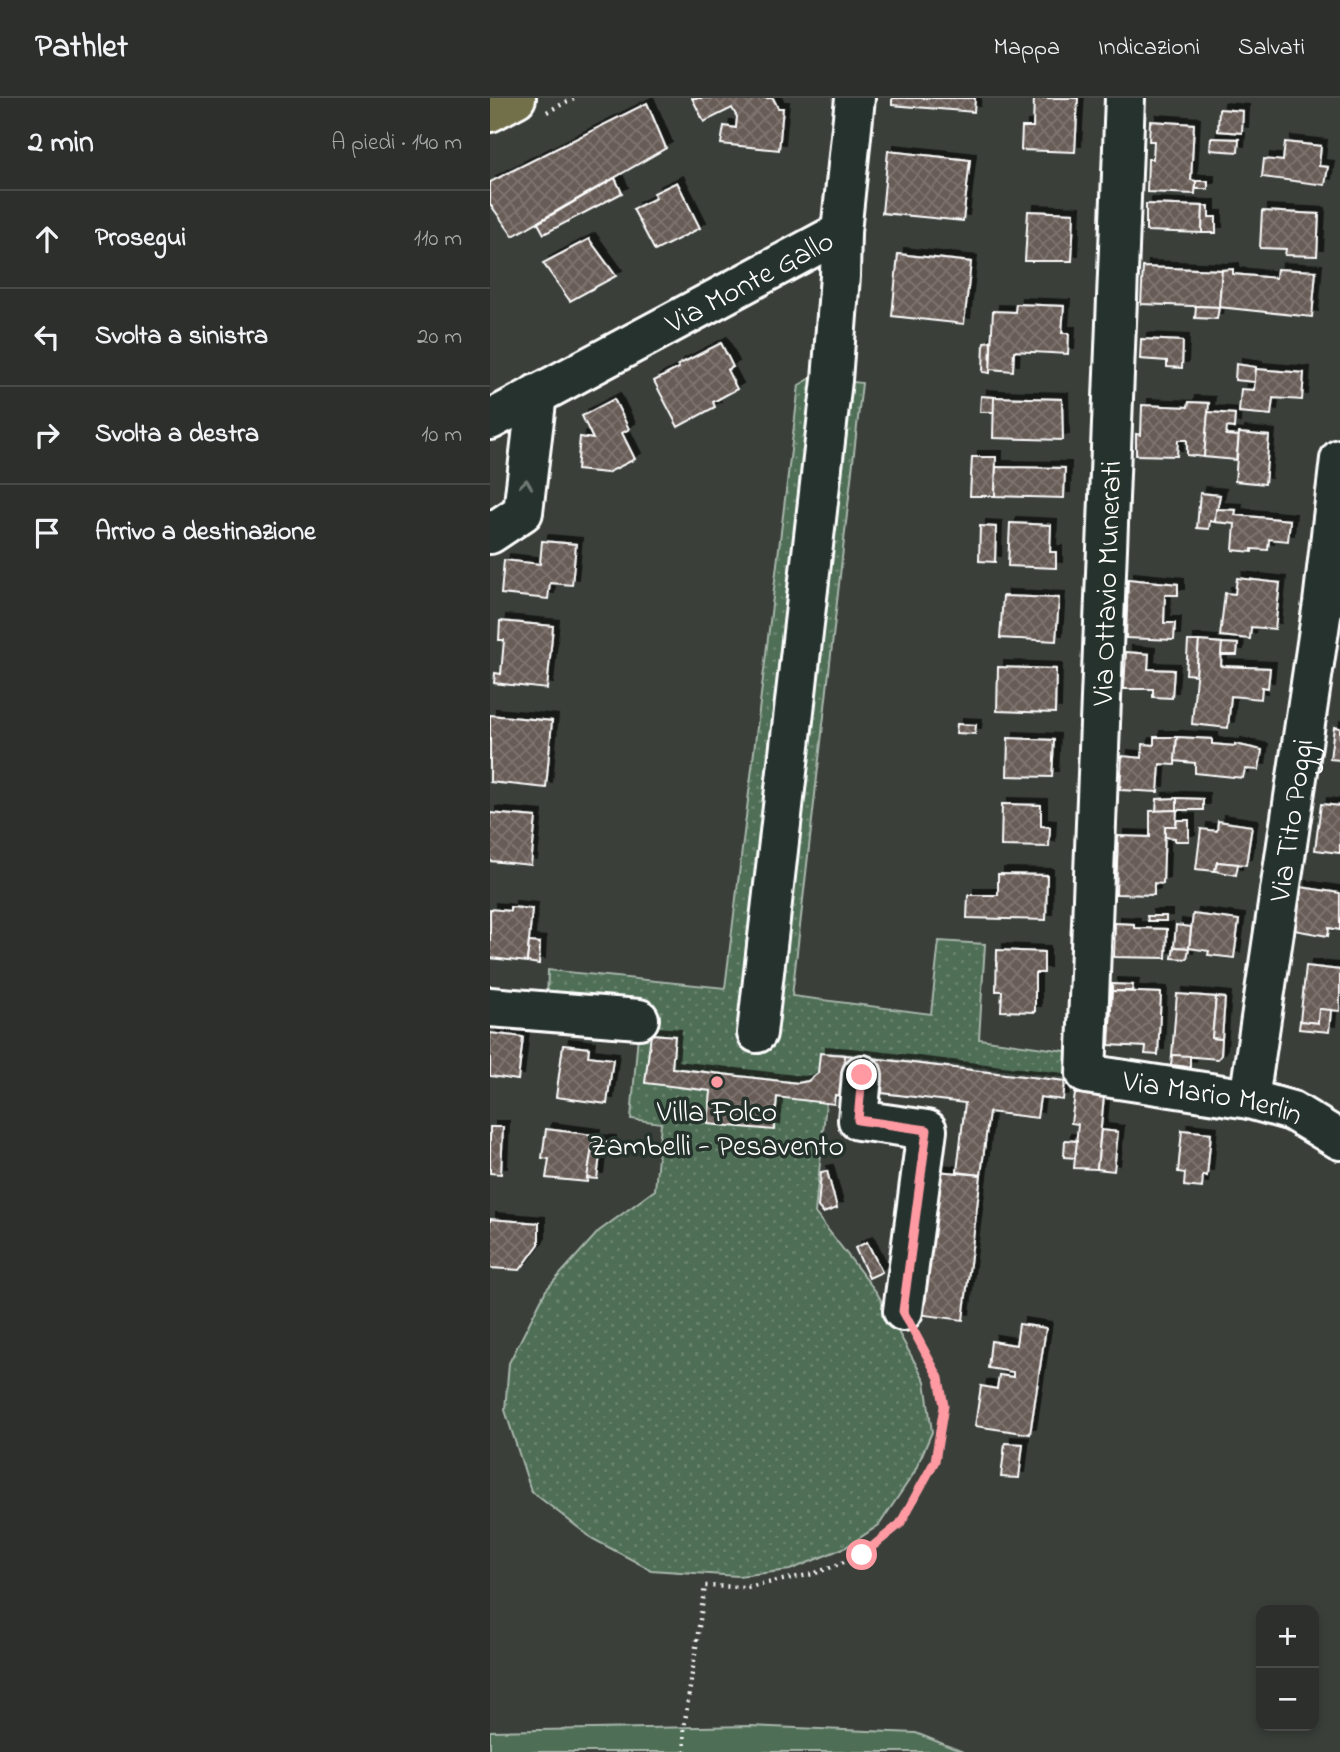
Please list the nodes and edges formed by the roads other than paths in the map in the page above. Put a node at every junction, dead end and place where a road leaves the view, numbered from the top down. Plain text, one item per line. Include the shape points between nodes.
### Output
1 (516, 98) edge
2 (855, 98) edge
3 (1125, 98) edge
4 (490, 112) edge
5 (841, 232) junction
6 (537, 394) junction
7 (490, 420) edge
8 (1340, 459) edge
9 (490, 534) edge
10 (1331, 605) edge
11 (490, 1007) edge
12 (639, 1019) dead end
13 (757, 1033) dead end
14 (864, 1059) dead end
15 (1086, 1067) joint
16 (1249, 1099) junction
17 (1340, 1140) edge
18 (903, 1311) road end

1 - 4 main road
2 - 5 street, Via Monte Gallo
3 - 15 street, Via Ottavio Munerati
5 - 6 street, Via Monte Gallo
5 - 13 street via 832,380
6 - 7 street, Via Monte Gallo
9 -> 6 street via 523,512
8 - 10 street, Via Tito Poggi
10 - 16 street, Via Tito Poggi
11 - 12 street
14 - 18 street via 858,1120 927,1130
15 - 16 street, Via Mario Merlin via 1086,1074
16 - 17 street, Via Mario Merlin via 1292,1111

